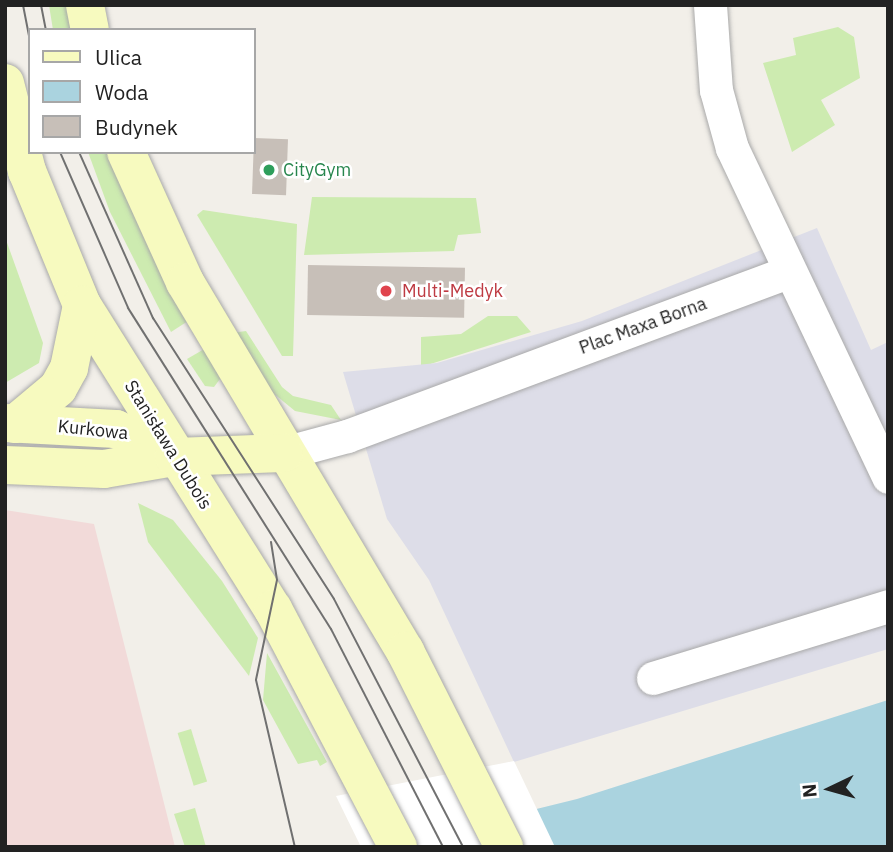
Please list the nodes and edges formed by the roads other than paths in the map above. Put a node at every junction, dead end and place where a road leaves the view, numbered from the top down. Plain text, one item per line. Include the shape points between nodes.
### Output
1 (85, 5) edge
2 (710, 5) edge
3 (90, 28) edge
4 (5, 83) edge
5 (127, 154) edge
6 (786, 273) junction
7 (82, 305) junction
8 (10, 423) edge
9 (284, 453) junction
10 (174, 457) junction
11 (5, 465) edge
12 (888, 477) edge
13 (888, 606) edge
14 (653, 678) dead end
15 (398, 847) edge
16 (504, 847) edge

1 - 3 main road
2 - 6 street via 722,117
4 - 7 main road, Stanisława Dubois via 26,171
5 - 9 main road via 168,251
6 - 9 street, Plac Maxa Borna via 354,434
6 - 12 street
7 - 8 main road via 69,369 58,388
7 - 10 main road, Stanisława Dubois
8 - 10 main road, Kurkowa via 116,429
9 - 10 main road, Kurkowa
9 - 16 main road via 405,651
10 - 11 main road, Kurkowa via 104,469
10 - 15 main road, Stanisława Dubois via 272,609
13 - 14 street

